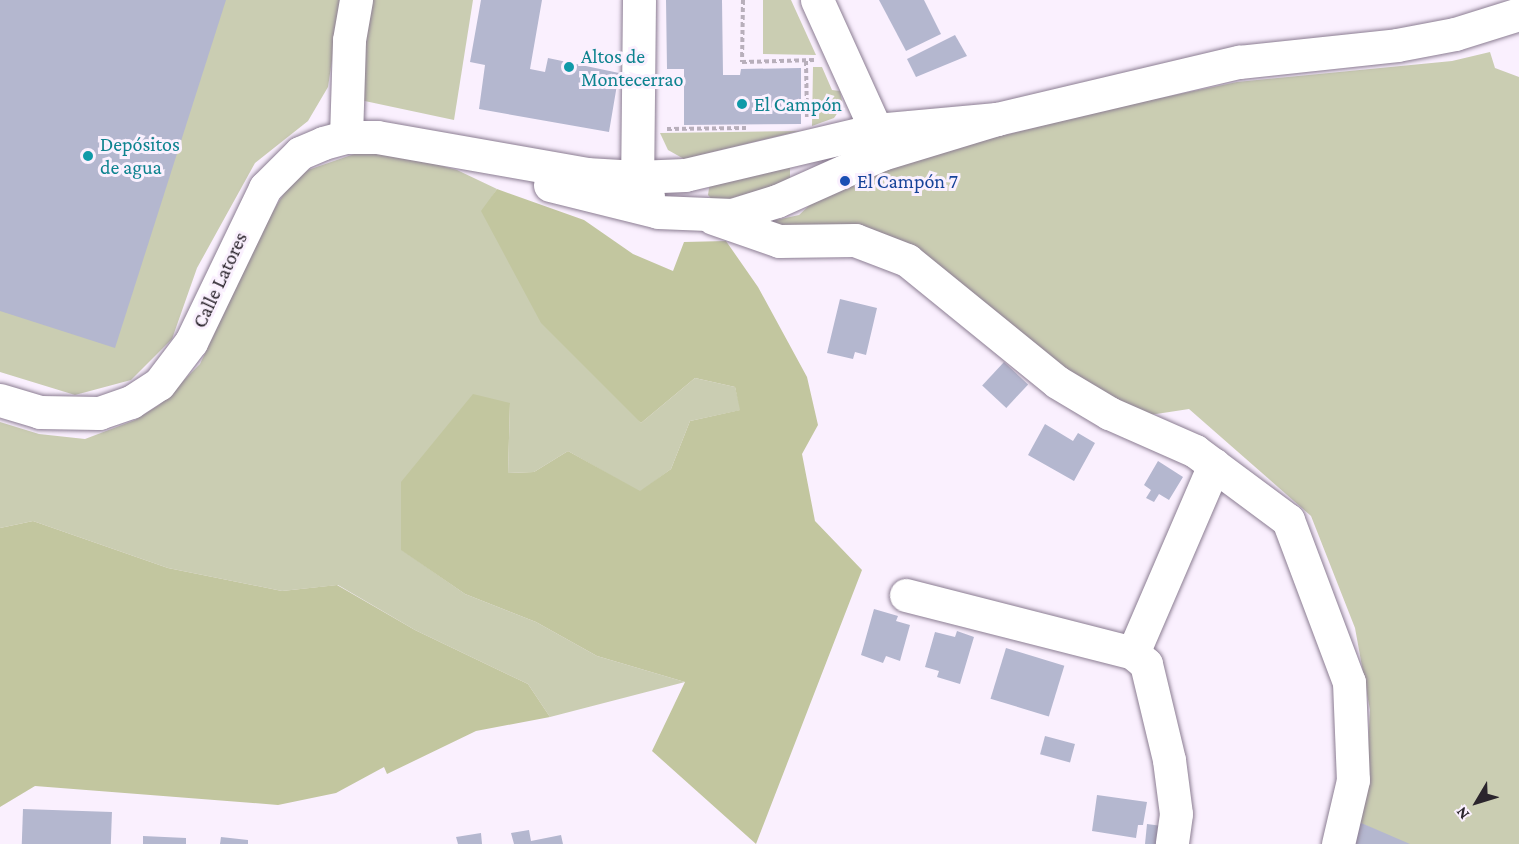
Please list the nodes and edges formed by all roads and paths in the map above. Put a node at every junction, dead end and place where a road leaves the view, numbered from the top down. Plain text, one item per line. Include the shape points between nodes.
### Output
1 (356, 0) edge
2 (639, 0) edge
3 (743, 0) edge
4 (817, 0) edge
5 (1519, 14) edge
6 (997, 119) junction
7 (749, 128) dead end
8 (807, 128) dead end
9 (667, 129) dead end
10 (876, 130) junction
11 (346, 137) junction
12 (435, 147) junction
13 (637, 177) junction
14 (807, 184) junction
15 (658, 212) junction
16 (708, 217) junction
17 (0, 400) edge
18 (1214, 465) junction
19 (906, 595) dead end
20 (1133, 653) junction
21 (1172, 844) edge
22 (1338, 844) edge

1 - 11 street via 349,40
2 - 13 street
3 - 8 path via 742,62 806,61
4 - 10 street
5 - 6 street via 1455,34 1397,45 1239,62
6 - 10 street
6 - 14 street via 882,154
7 - 9 path
10 - 13 street via 685,175
10 - 14 street via 843,156 817,167
11 - 12 street, Calle Latores via 377,137
11 - 17 street, Calle Latores via 300,153 265,188 191,342 159,384 131,402 99,413 40,412
12 - 13 street via 586,174
12 - 15 street via 580,195
13 - 15 street
14 - 16 street via 757,209
15 - 16 street
16 - 18 street via 779,241 855,240 906,260 1058,382 1109,412 1196,451
18 - 20 street
18 - 22 street via 1288,520 1349,682 1353,780
19 - 20 street
20 - 21 street via 1146,664 1169,760 1176,814

